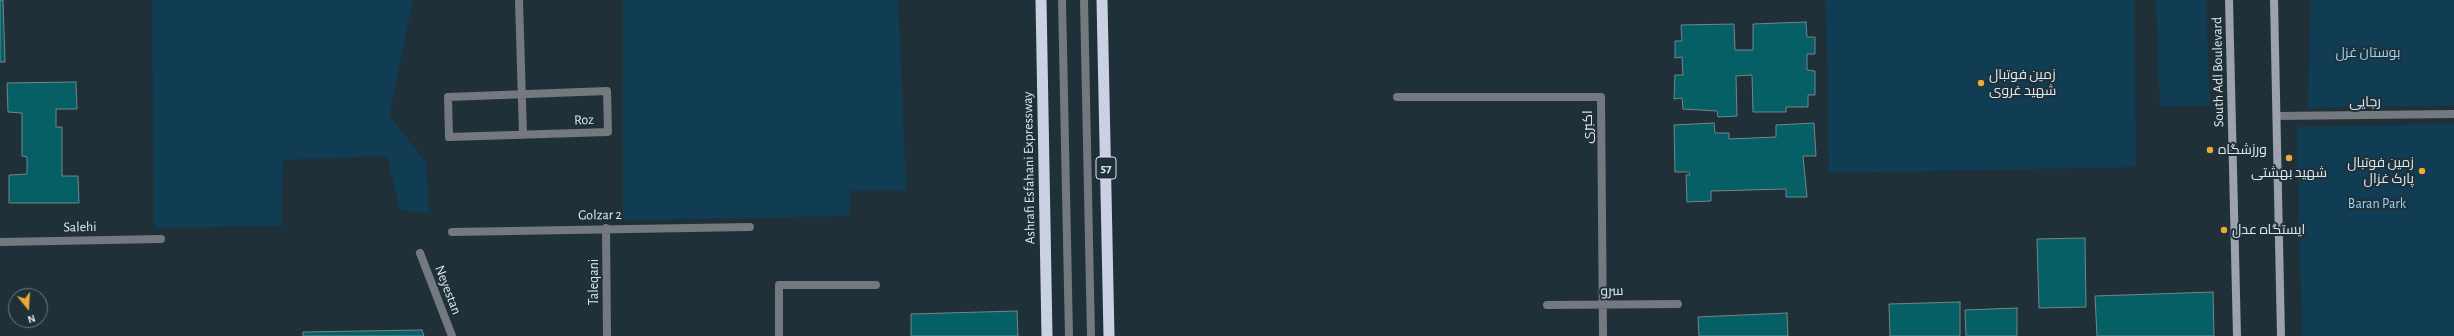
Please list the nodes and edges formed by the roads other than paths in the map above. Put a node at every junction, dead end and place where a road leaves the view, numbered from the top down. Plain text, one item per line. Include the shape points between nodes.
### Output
1 (519, 0) edge
2 (1041, 0) edge
3 (1062, 0) edge
4 (1084, 0) edge
5 (1102, 0) edge
6 (2229, 0) edge
7 (2274, 0) edge
8 (522, 94) junction
9 (1397, 97) dead end
10 (2454, 114) edge
11 (2277, 116) junction
12 (523, 135) junction
13 (750, 227) dead end
14 (606, 228) junction
15 (452, 232) dead end
16 (161, 239) dead end
17 (0, 242) edge
18 (420, 253) dead end
19 (876, 285) dead end
20 (1602, 304) junction
21 (1678, 304) dead end
22 (1546, 305) dead end
23 (452, 336) edge
24 (607, 336) edge
25 (780, 336) edge
26 (1047, 336) edge
27 (1069, 336) edge
28 (1091, 336) edge
29 (1109, 336) edge
30 (1603, 336) edge
31 (2237, 336) edge
32 (2281, 336) edge

1 - 8 street
2 - 26 highway, Ashrafi Esfahani Expressway
3 - 27 street
4 - 28 street
5 - 29 highway, 57
6 - 31 main road, South Adl Boulevard
7 - 11 main road
8 - 12 street
8 - 12 street, Roz via 448,96 449,137
8 - 12 street, Roz via 607,91 608,132
9 - 20 street, اکبری via 1601,97
10 - 11 street, رجایی
11 - 32 main road
13 - 14 street, Golzar 2
14 - 15 street, Golzar 2
14 - 24 street, Taleqani
16 - 17 street, Salehi
18 - 23 street, Neyestan
19 - 25 street via 779,285
20 - 21 street, سرو
20 - 22 street, سرو
20 - 30 street, اکبری

